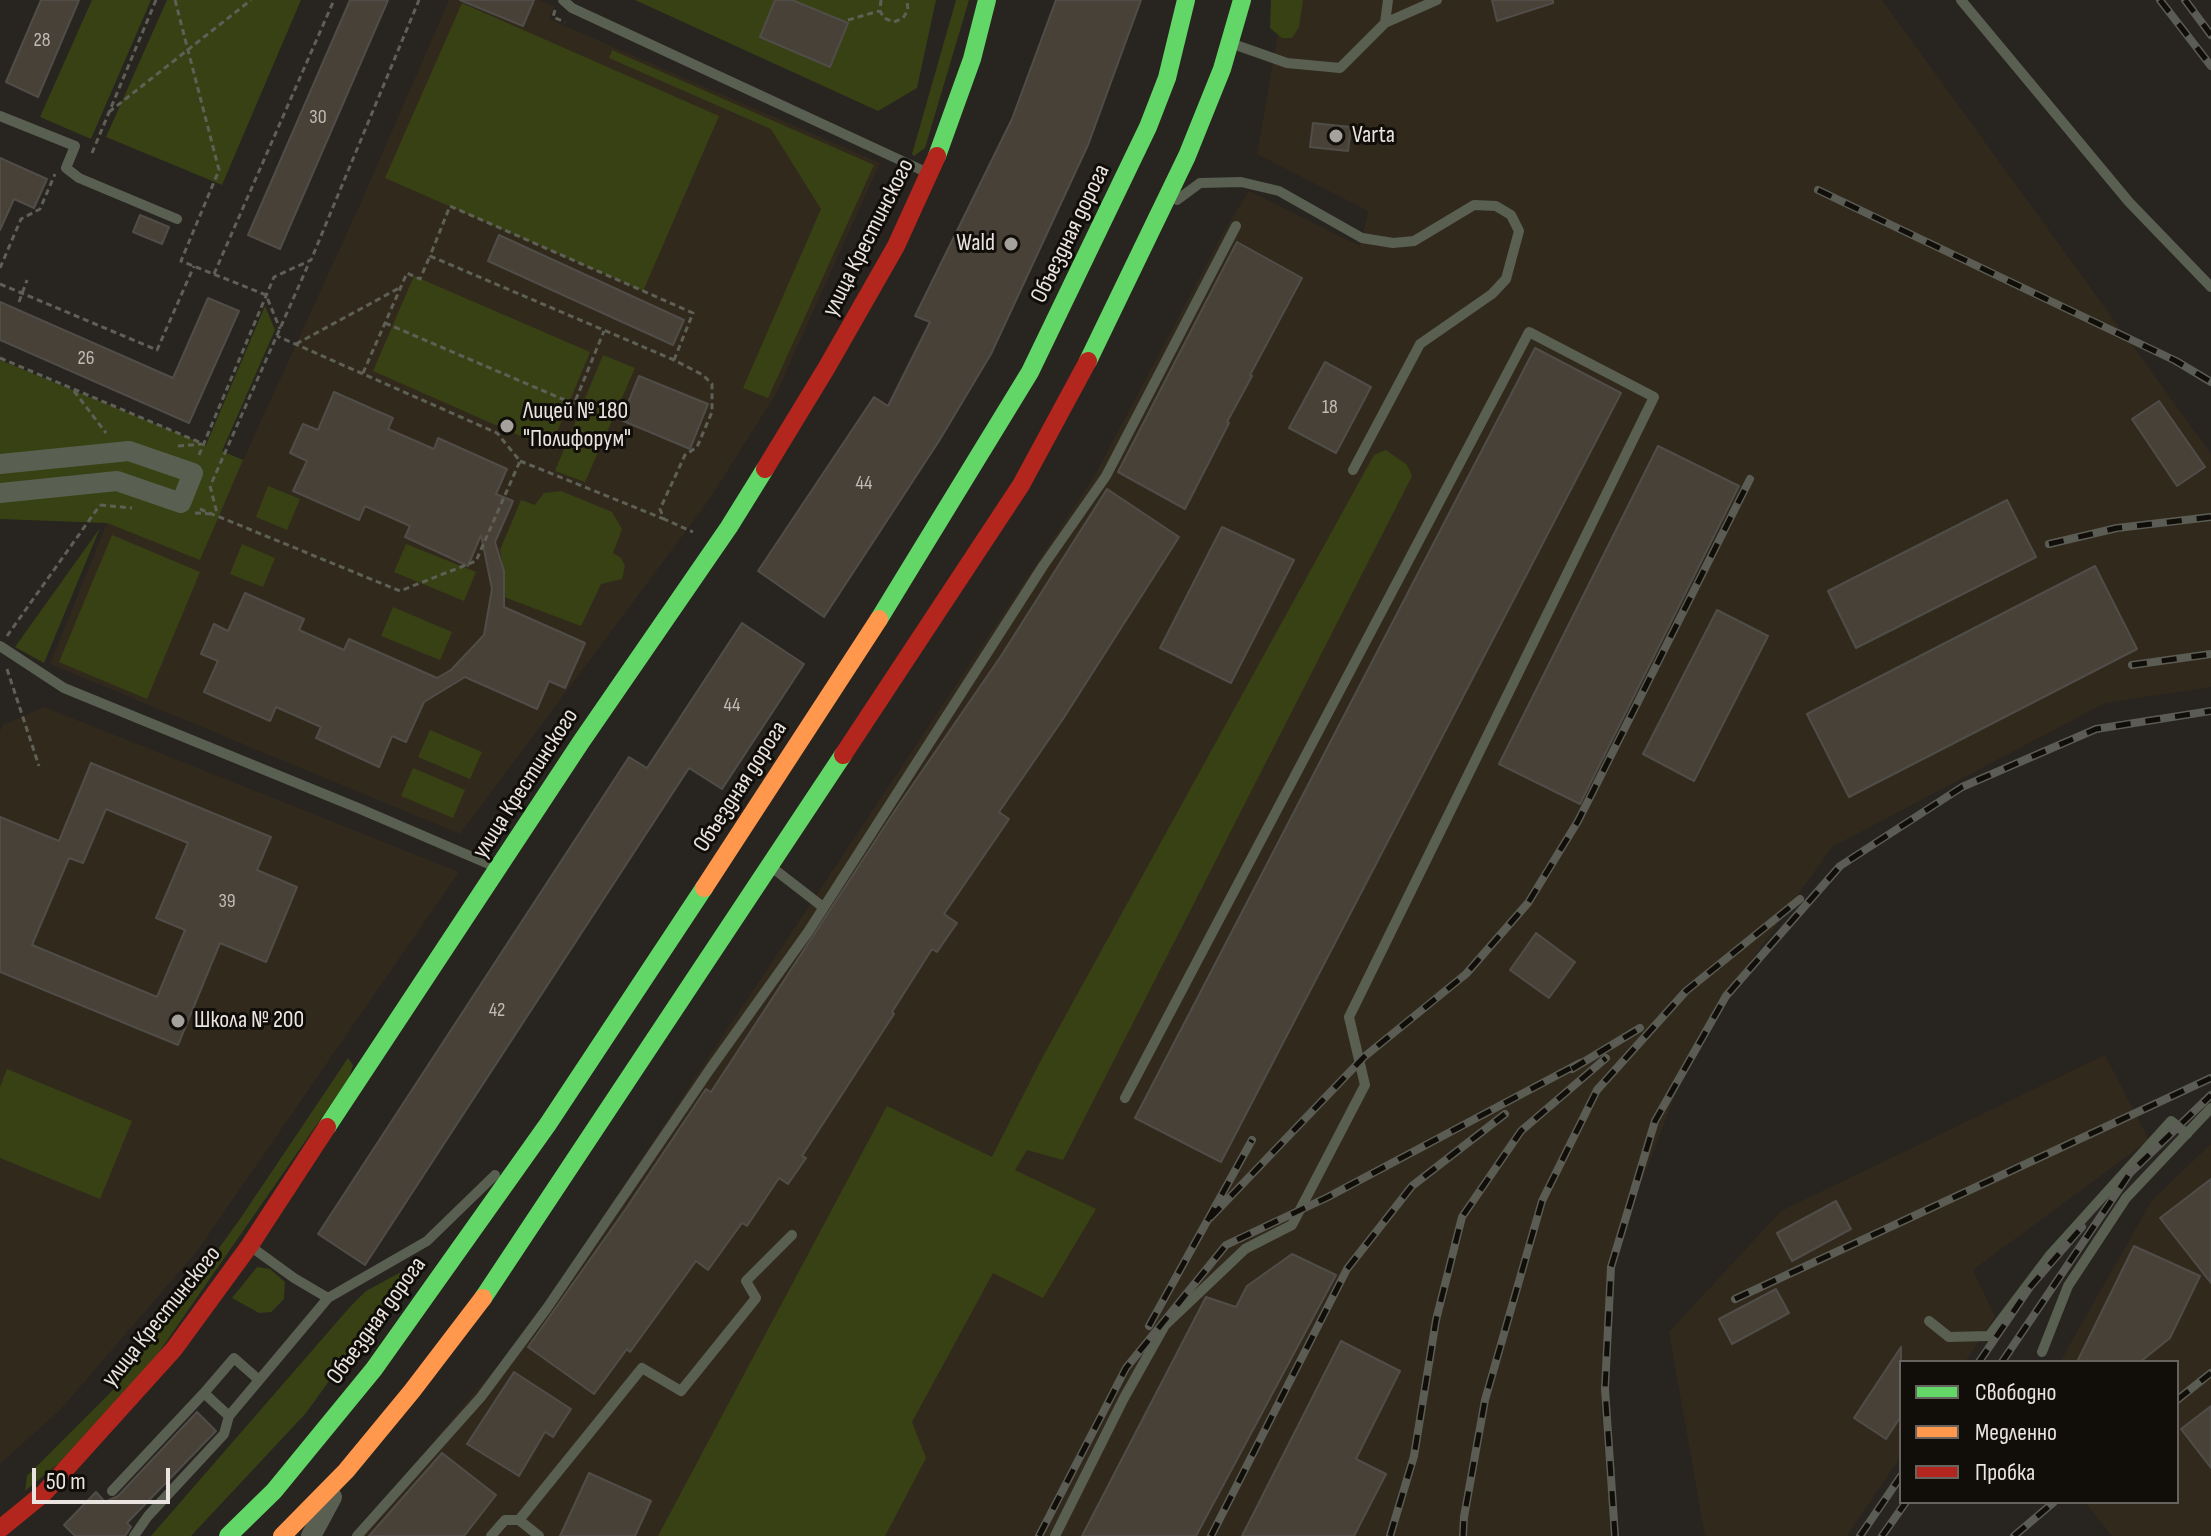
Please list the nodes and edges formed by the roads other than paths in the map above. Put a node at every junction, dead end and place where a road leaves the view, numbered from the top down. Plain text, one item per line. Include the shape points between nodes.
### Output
1 (563, 0) edge
2 (987, 0) edge
3 (1186, 0) edge
4 (1242, 0) edge
5 (1388, 0) edge
6 (1437, 0) edge
7 (1961, 0) edge
8 (1385, 23) junction
9 (1231, 43) junction
10 (0, 116) edge
11 (930, 174) junction
12 (1159, 213) junction
13 (177, 219) dead end
14 (1236, 226) dead end
15 (2211, 287) edge
16 (0, 464) edge
17 (1353, 470) dead end
18 (0, 493) edge
19 (0, 646) edge
20 (770, 866) junction
21 (499, 869) junction
22 (823, 907) junction
23 (1125, 1098) dead end
24 (2211, 1108) edge
25 (548, 1124) junction
26 (2187, 1134) junction
27 (792, 1235) dead end
28 (250, 1245) junction
29 (328, 1298) junction
30 (1929, 1321) dead end
31 (2042, 1352) dead end
32 (259, 1380) junction
33 (204, 1393) junction
34 (229, 1416) junction
35 (346, 1471) junction
36 (112, 1491) dead end
37 (519, 1520) junction
38 (0, 1529) edge
39 (134, 1536) edge
40 (228, 1536) edge
41 (282, 1536) edge
42 (311, 1536) edge
43 (357, 1536) edge
44 (491, 1536) edge
45 (539, 1536) edge
46 (1055, 1536) edge

1 - 11 lane
2 - 11 main road, улица Крестинского
3 - 25 main road, Объездная дорога via 1167,78 1148,127 1030,372 840,681
4 - 9 main road
5 - 8 lane
6 - 8 lane
7 - 15 lane via 2129,202
8 - 9 lane via 1340,68 1287,63
9 - 12 main road
10 - 13 lane via 75,146 66,168 79,178
11 - 21 main road, улица Крестинского via 881,273 729,527
12 - 17 lane via 1200,183 1241,182 1279,191 1362,238 1393,243 1414,241 1474,205 1496,206 1511,215 1519,231 1506,279 1420,344
12 - 20 main road via 1069,400 1021,485
14 - 22 lane via 1106,476
16 - 18 street via 129,451 202,480 181,503 117,481
19 - 21 lane via 64,688
20 - 22 lane
20 - 35 main road via 492,1286
21 - 28 main road, улица Крестинского
22 - 43 lane via 547,1308 481,1397
23 - 46 lane via 1529,332 1654,397 1349,1017 1365,1085 1292,1225 1245,1249 1165,1325
24 - 26 lane
25 - 29 lane via 427,1241
25 - 40 main road, Объездная дорога via 374,1369 274,1491
26 - 30 lane via 2171,1121 2050,1255 1989,1336 1949,1337
26 - 31 lane via 2126,1198 2076,1273
27 - 37 lane via 746,1281 756,1298 681,1391 642,1368
28 - 29 lane
28 - 38 main road, улица Крестинского via 174,1349 44,1493
29 - 32 lane
32 - 33 lane via 234,1358
32 - 34 lane
33 - 34 lane
33 - 36 lane
34 - 39 lane via 224,1434
35 - 41 main road
35 - 42 street
37 - 44 lane via 505,1520
37 - 45 lane

